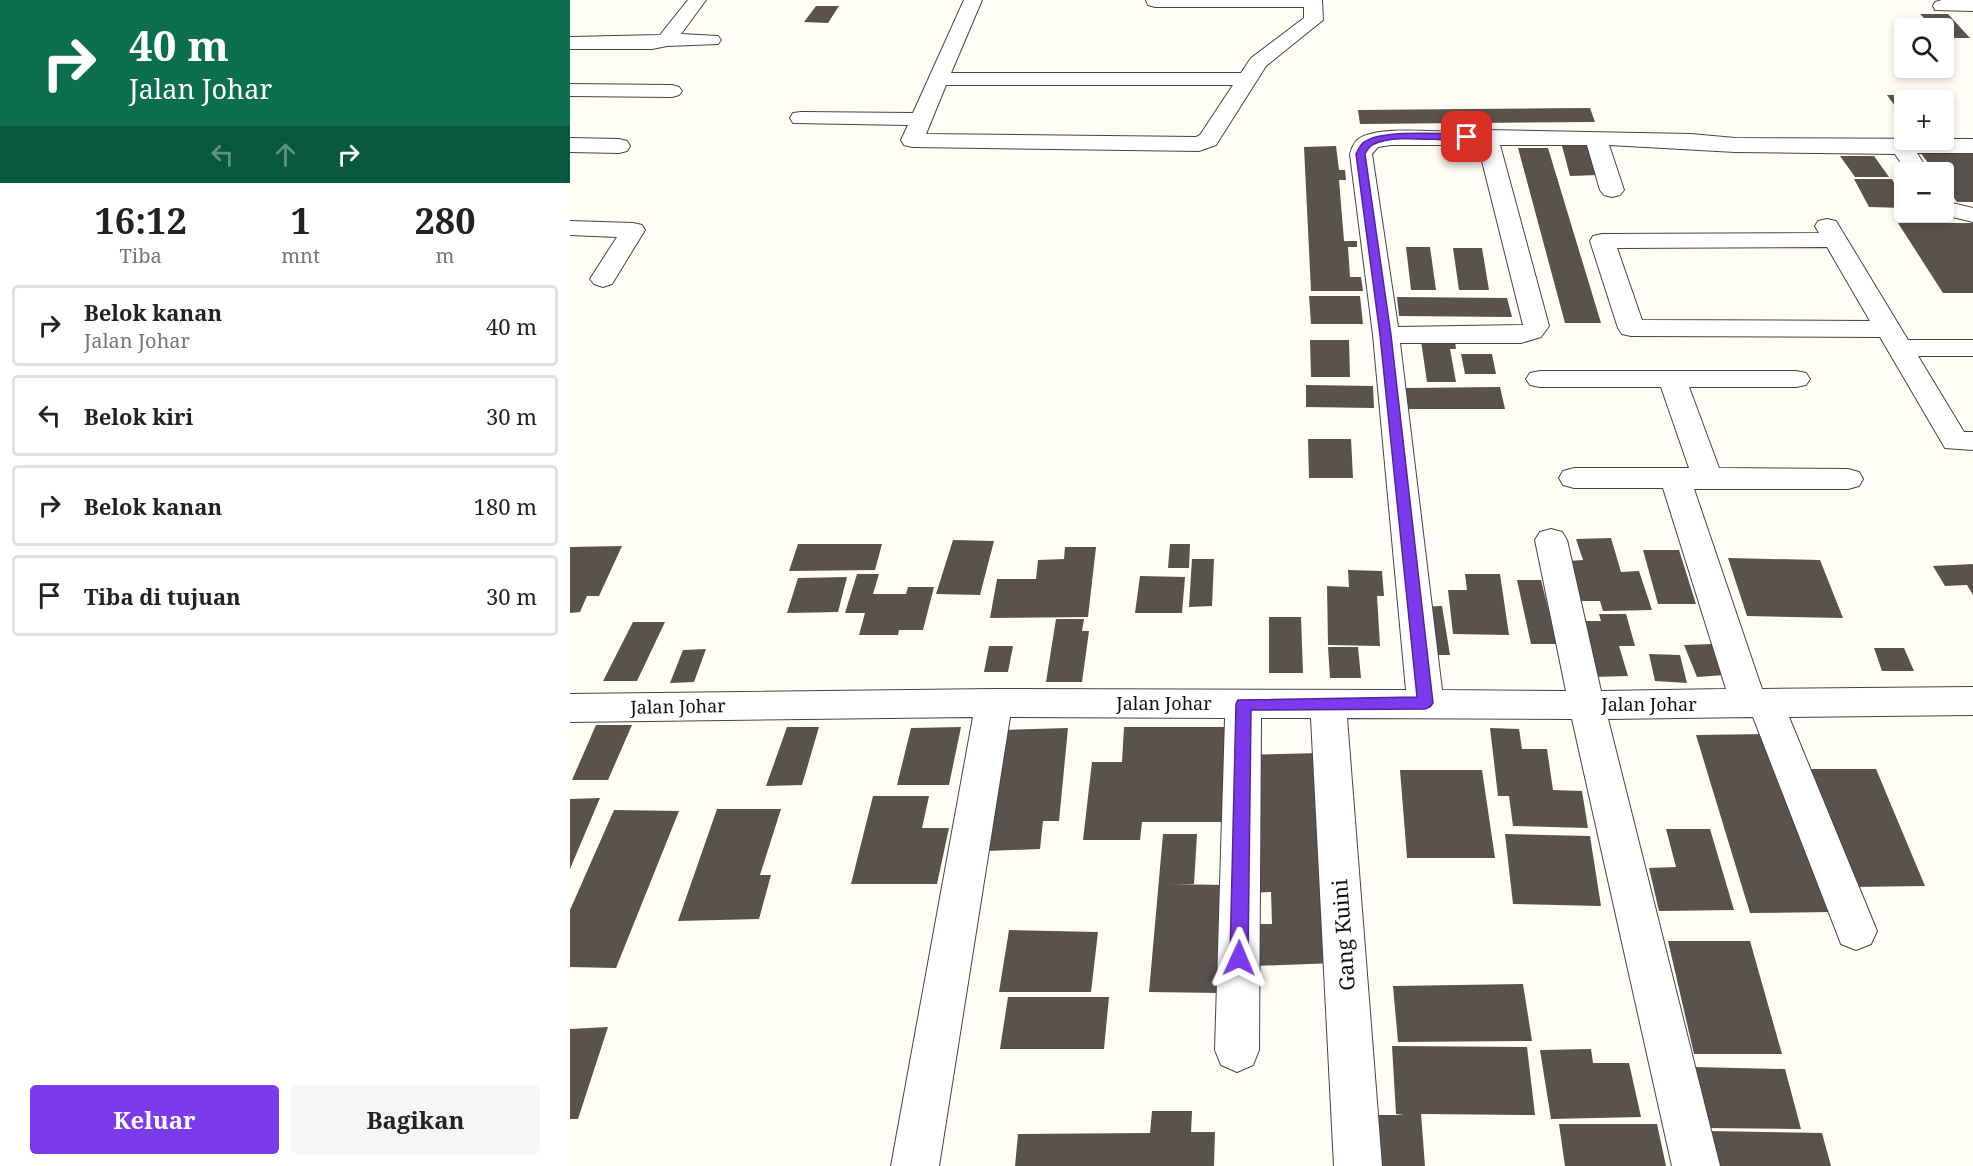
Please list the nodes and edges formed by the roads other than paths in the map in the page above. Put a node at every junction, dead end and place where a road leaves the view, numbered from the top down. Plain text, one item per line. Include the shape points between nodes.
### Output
1 (697, 0) edge
2 (973, 0) edge
3 (1155, 1) edge
4 (1313, 1) edge
5 (1973, 5) edge
6 (1942, 6) dead end
7 (711, 39) dead end
8 (667, 40) junction
9 (570, 43) edge
10 (939, 79) junction
11 (1247, 80) junction
12 (570, 90) edge
13 (672, 91) dead end
14 (801, 118) dead end
15 (921, 119) junction
16 (1487, 137) junction
17 (1596, 138) junction
18 (570, 145) edge
19 (619, 146) dead end
20 (1954, 146) edge
21 (1973, 146) edge
22 (1894, 147) edge
23 (1612, 190) dead end
24 (1954, 210) edge
25 (1973, 215) edge
26 (570, 228) edge
27 (603, 279) dead end
28 (1386, 335) junction
29 (1893, 338) junction
30 (1973, 348) edge
31 (1540, 379) dead end
32 (1672, 379) junction
33 (1796, 380) dead end
34 (1973, 441) edge
35 (1574, 478) dead end
36 (1691, 478) junction
37 (1848, 478) dead end
38 (1551, 540) dead end
39 (1973, 701) edge
40 (994, 703) junction
41 (1425, 703) junction
42 (1243, 704) junction
43 (1328, 704) junction
44 (1757, 704) junction
45 (1586, 705) junction
46 (570, 708) edge
47 (1856, 931) dead end
48 (1237, 1050) dead end
49 (915, 1166) edge
50 (1358, 1166) edge
51 (1696, 1166) edge

1 - 8 street
2 - 10 street
3 - 4 street
4 - 11 street via 1314,20 1258,62
5 - 6 street
7 - 8 street
8 - 9 street
10 - 11 street
10 - 15 street
11 - 15 street via 1208,140 1199,144 912,140
12 - 13 street
14 - 15 street
16 - 17 street
16 - 28 street via 1390,138 1364,146 1360,154
16 - 28 street via 1536,326 1521,335
17 - 22 street
17 - 23 street
18 - 19 street
20 - 21 street
24 - 25 street
26 - 27 street via 633,230
28 - 41 street
29 - 29 street via 1631,328 1602,241 1831,233
29 - 30 street
29 - 34 street via 1955,441
31 - 32 street
32 - 33 street
32 - 36 street
35 - 36 street
36 - 37 street
36 - 44 street
38 - 45 street
39 - 44 street, Jalan Johar
40 - 42 street, Jalan Johar
40 - 46 street, Jalan Johar
40 - 49 street
41 - 43 street, Jalan Johar
41 - 45 street, Jalan Johar
42 - 43 street, Jalan Johar
42 - 48 street
43 - 50 street, Gang Kuini
44 - 45 street, Jalan Johar
44 - 47 street
45 - 51 street

